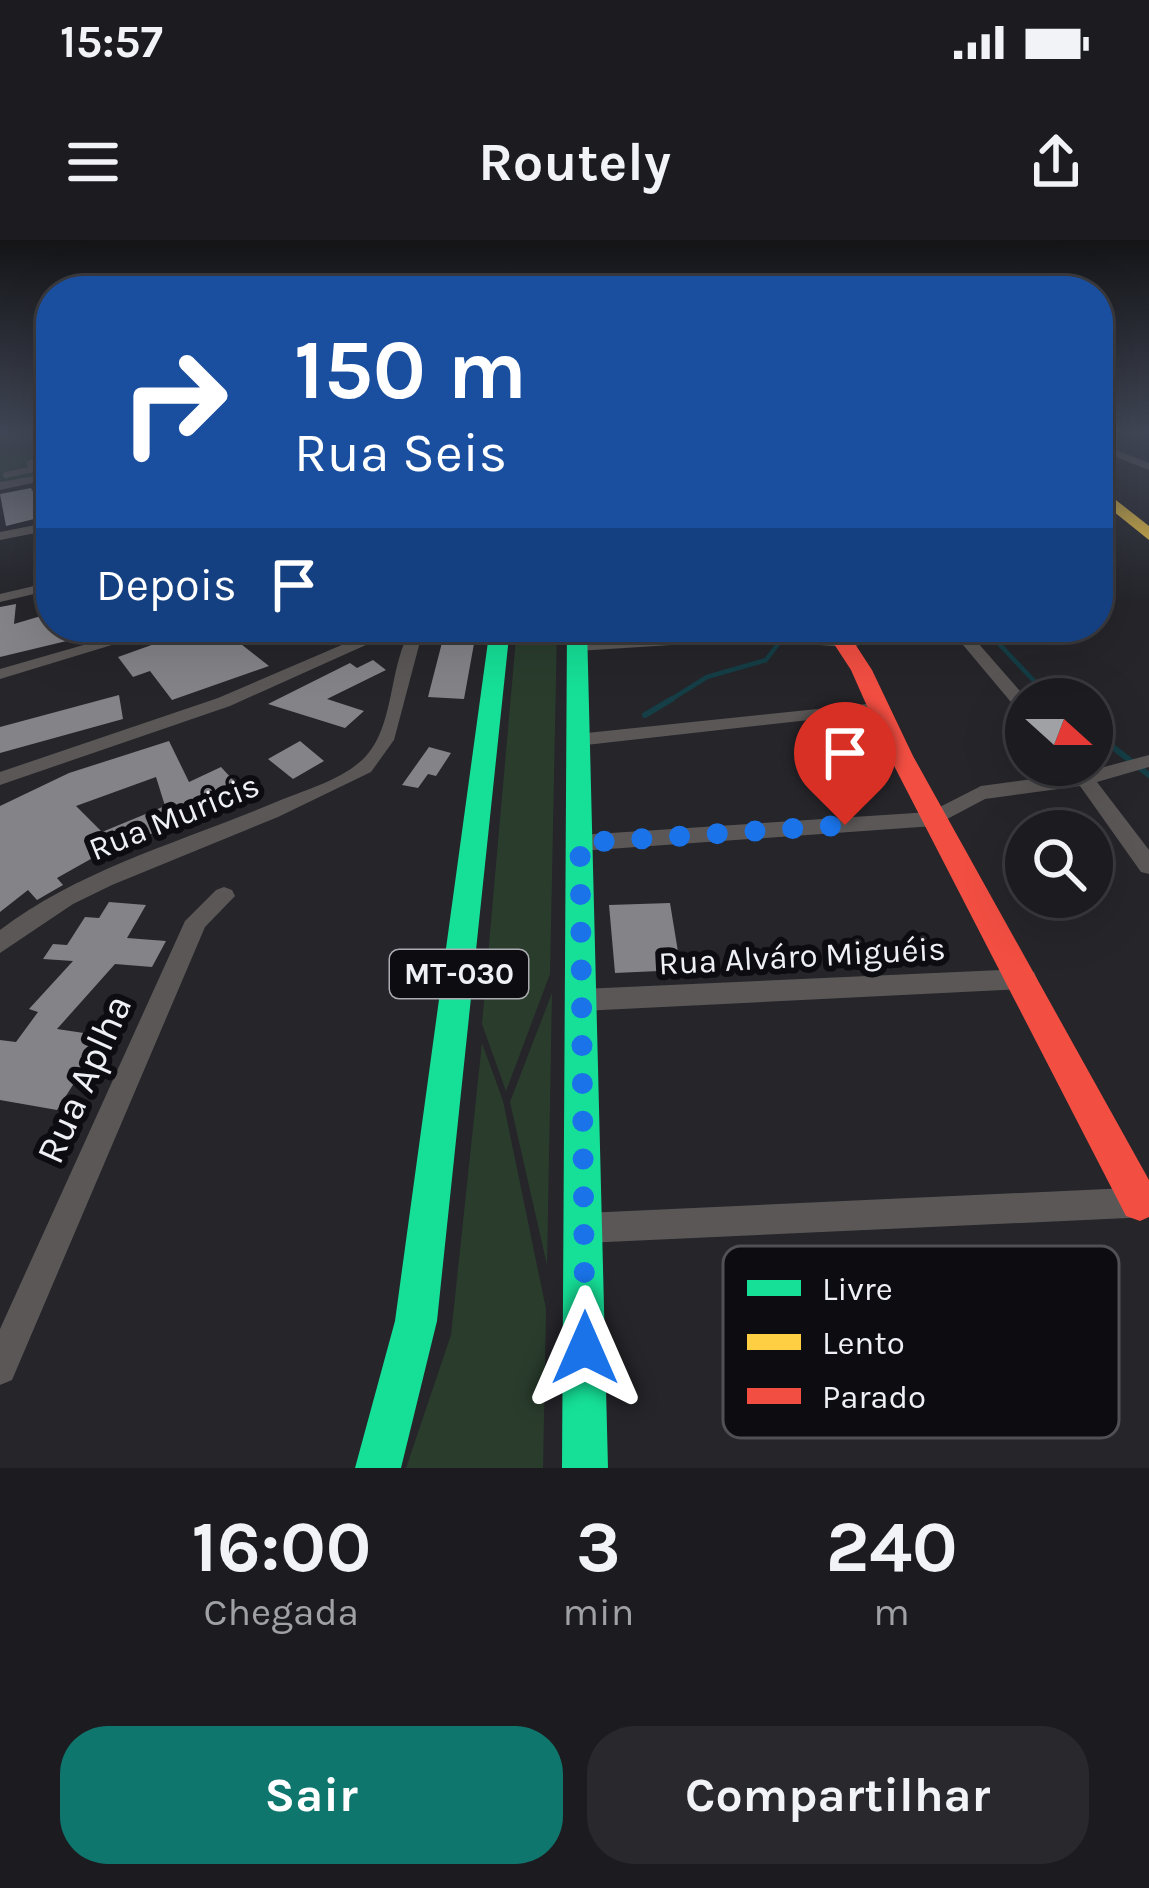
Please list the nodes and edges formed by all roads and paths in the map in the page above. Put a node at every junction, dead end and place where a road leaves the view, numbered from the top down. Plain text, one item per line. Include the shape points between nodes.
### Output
1 (1113, 504) edge
2 (36, 529) edge
3 (1149, 535) edge
4 (0, 536) edge
5 (36, 590) edge
6 (0, 598) edge
7 (111, 642) edge
8 (377, 642) edge
9 (395, 642) edge
10 (498, 642) edge
11 (577, 642) edge
12 (844, 642) edge
13 (969, 642) edge
14 (0, 674) edge
15 (1005, 684) edge
16 (875, 708) junction
17 (577, 740) junction
18 (4, 779) edge
19 (1014, 786) edge
20 (1089, 786) edge
21 (934, 819) junction
22 (580, 843) junction
23 (1149, 866) edge
24 (224, 896) dead end
25 (0, 943) edge
26 (1025, 979) junction
27 (583, 1000) junction
28 (1144, 1202) edge
29 (584, 1228) junction
30 (0, 1368) edge
31 (405, 1369) junction
32 (349, 1468) edge
33 (378, 1468) edge
34 (585, 1468) edge

1 - 3 main road
2 - 4 street
5 - 6 street
7 - 14 street
8 - 18 street
9 - 25 street, Rua Muricis via 376,757 276,811 29,916
10 - 31 main road, MT-030
11 - 17 main road
12 - 16 main road
13 - 15 street
16 - 17 street
16 - 21 main road
17 - 22 main road
19 - 21 street via 981,793
20 - 23 street
21 - 22 street
21 - 26 main road
22 - 27 main road
24 - 30 street, Rua Aplha via 196,921
26 - 27 street, Rua Alváro Miguéis
26 - 28 main road
27 - 29 main road
28 - 29 street
29 - 34 main road
31 - 32 main road
31 - 33 main road, MT-030

